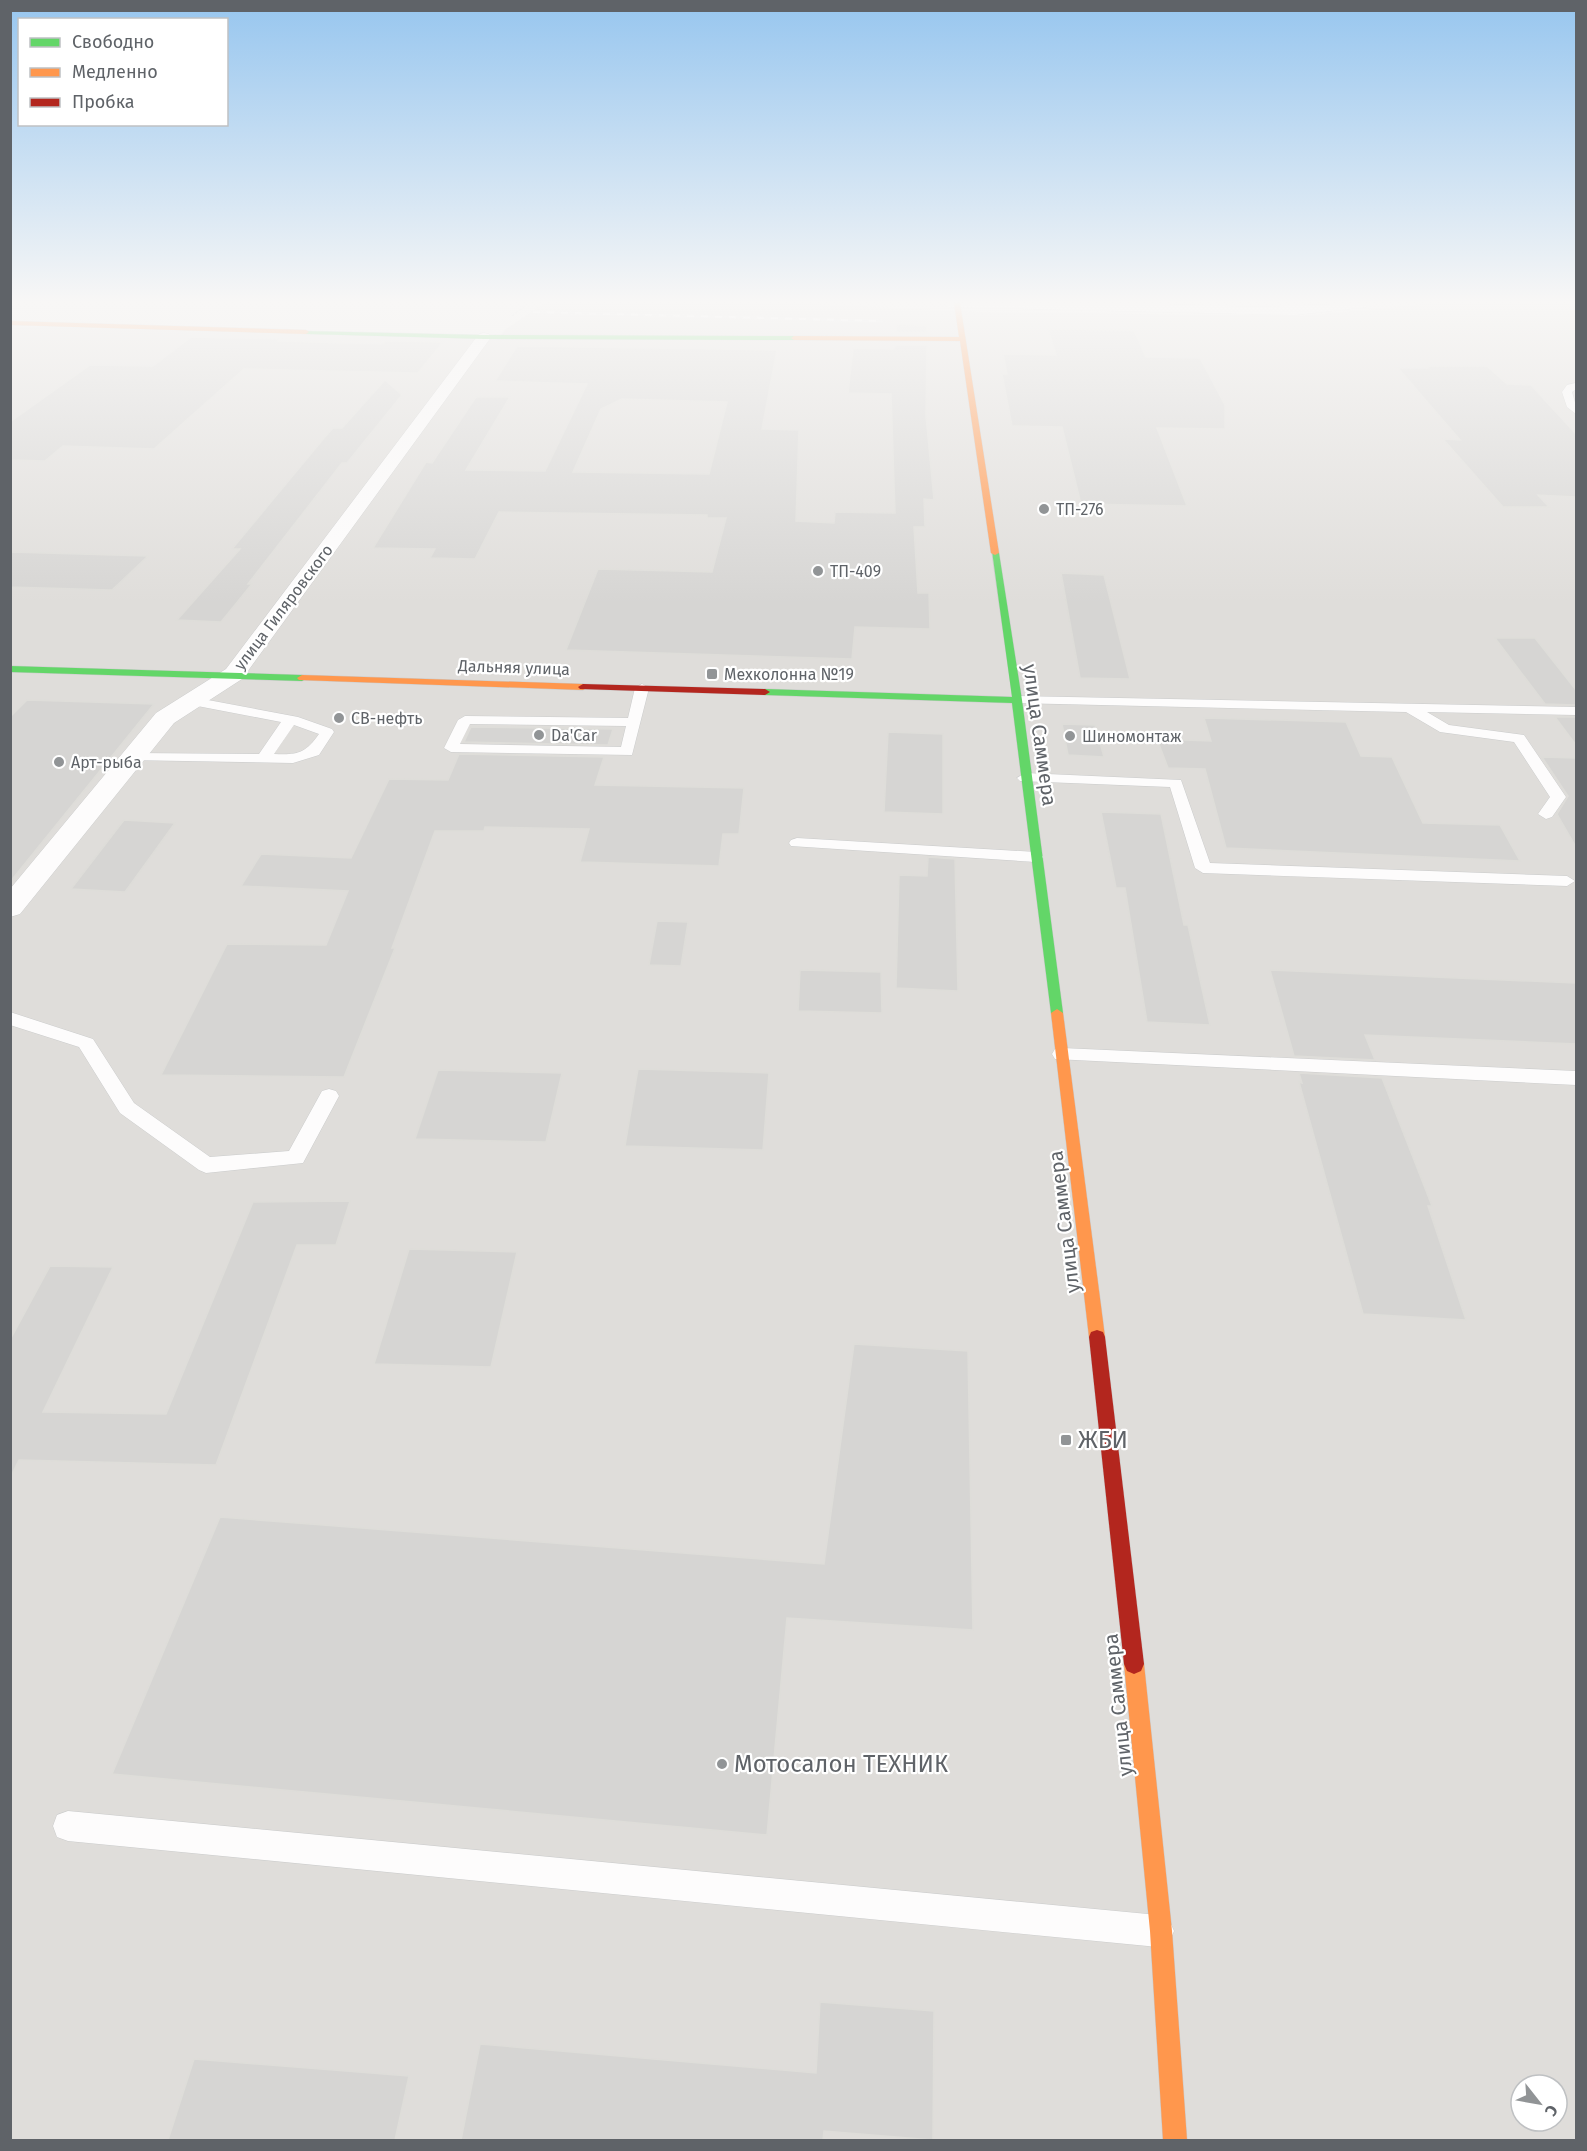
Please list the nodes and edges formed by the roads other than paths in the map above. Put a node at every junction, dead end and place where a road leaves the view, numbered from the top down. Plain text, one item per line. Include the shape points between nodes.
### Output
1 (435, 403) edge
2 (973, 403) edge
3 (10, 669) edge
4 (234, 674) junction
5 (642, 688) junction
6 (1017, 700) junction
7 (192, 701) junction
8 (1409, 708) junction
9 (1576, 711) edge
10 (635, 722) junction
11 (302, 723) junction
12 (133, 758) junction
13 (263, 759) junction
14 (1025, 778) junction
15 (1546, 814) dead end
16 (797, 843) dead end
17 (1036, 857) junction
18 (1567, 881) dead end
19 (10, 908) edge
20 (10, 1018) edge
21 (1062, 1054) junction
22 (1576, 1078) edge
23 (329, 1096) dead end
24 (68, 1826) dead end
25 (1161, 1931) junction
26 (1175, 2140) edge

1 - 4 street, улица Гиляровского
2 - 6 street, улица Саммера via 988,524
3 - 4 street, Дальняя улица
4 - 5 street, Дальняя улица
4 - 7 street, улица Гиляровского
5 - 6 street, Дальняя улица
5 - 10 lane
6 - 8 lane
6 - 14 street, улица Саммера
7 - 11 lane
7 - 12 street, улица Гиляровского via 165,718
8 - 9 lane
8 - 15 lane via 1444,729 1519,738 1558,797
10 - 10 lane via 627,752 451,748 465,720
11 - 13 lane
11 - 13 lane via 287,759
12 - 13 lane
12 - 19 street, улица Гиляровского
14 - 17 street, улица Саммера
14 - 18 lane via 1176,783 1203,868
16 - 17 lane
17 - 21 street, улица Саммера
20 - 23 lane via 86,1043 127,1108 206,1165 296,1158
21 - 22 lane
21 - 25 street, улица Саммера via 1129,1615
24 - 25 lane
25 - 26 street, улица Саммера

